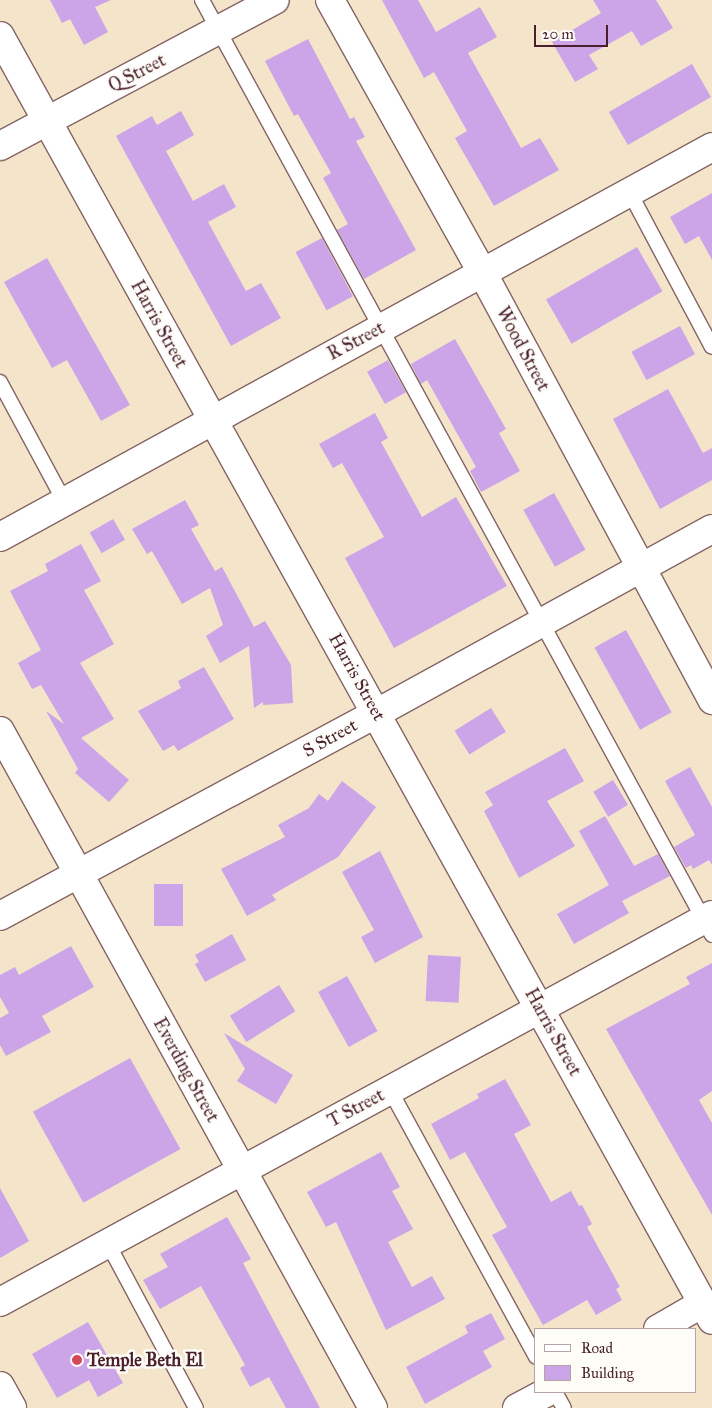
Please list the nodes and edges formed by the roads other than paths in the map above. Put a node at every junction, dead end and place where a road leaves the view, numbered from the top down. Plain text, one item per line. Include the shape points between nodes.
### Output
1 (202, 0) edge
2 (275, 0) edge
3 (330, 0) edge
4 (219, 31) junction
5 (0, 36) edge
6 (47, 120) junction
7 (0, 146) edge
8 (712, 146) edge
9 (630, 192) junction
10 (484, 274) junction
11 (382, 327) junction
12 (712, 347) edge
13 (0, 382) edge
14 (212, 419) junction
15 (64, 501) junction
16 (712, 529) edge
17 (0, 537) edge
18 (641, 568) junction
19 (540, 623) junction
20 (712, 700) edge
21 (377, 713) junction
22 (0, 731) edge
23 (78, 875) junction
24 (0, 916) edge
25 (709, 923) edge
26 (540, 1008) junction
27 (390, 1090) junction
28 (241, 1169) junction
29 (107, 1242) junction
30 (0, 1302) edge
31 (709, 1307) edge
32 (660, 1328) edge
33 (534, 1352) edge
34 (0, 1386) edge
35 (545, 1393) edge
36 (556, 1393) edge
37 (12, 1408) edge
38 (196, 1408) edge
39 (373, 1408) edge
40 (517, 1408) edge
41 (564, 1408) edge

1 - 4 lane
2 - 4 street, Q Street
3 - 10 street, Wood Street
4 - 6 street, Q Street
4 - 11 lane
5 - 6 street, Harris Street
6 - 7 street, Q Street
6 - 14 street, Harris Street
8 - 9 street, R Street
9 - 10 street, R Street
9 - 12 lane
10 - 11 street, R Street
10 - 18 street, Wood Street
11 - 14 street, R Street
11 - 19 lane
13 - 15 lane
14 - 15 street, R Street
14 - 21 street, Harris Street
15 - 17 street, R Street
16 - 18 street, S Street
18 - 19 street, S Street
18 - 20 street, Wood Street
19 - 21 street, S Street
19 - 25 lane
21 - 23 street, S Street
21 - 26 street, Harris Street
22 - 23 street, Everding Street
23 - 24 street, S Street
23 - 28 street, Everding Street
25 - 26 street, T Street
26 - 27 street, T Street
26 - 31 street, Harris Street
27 - 28 street, T Street
27 - 33 lane
28 - 29 street, T Street
28 - 39 street, Everding Street
29 - 30 street, T Street
29 - 38 lane
31 - 32 street
34 - 37 street
35 - 40 street
36 - 41 lane

